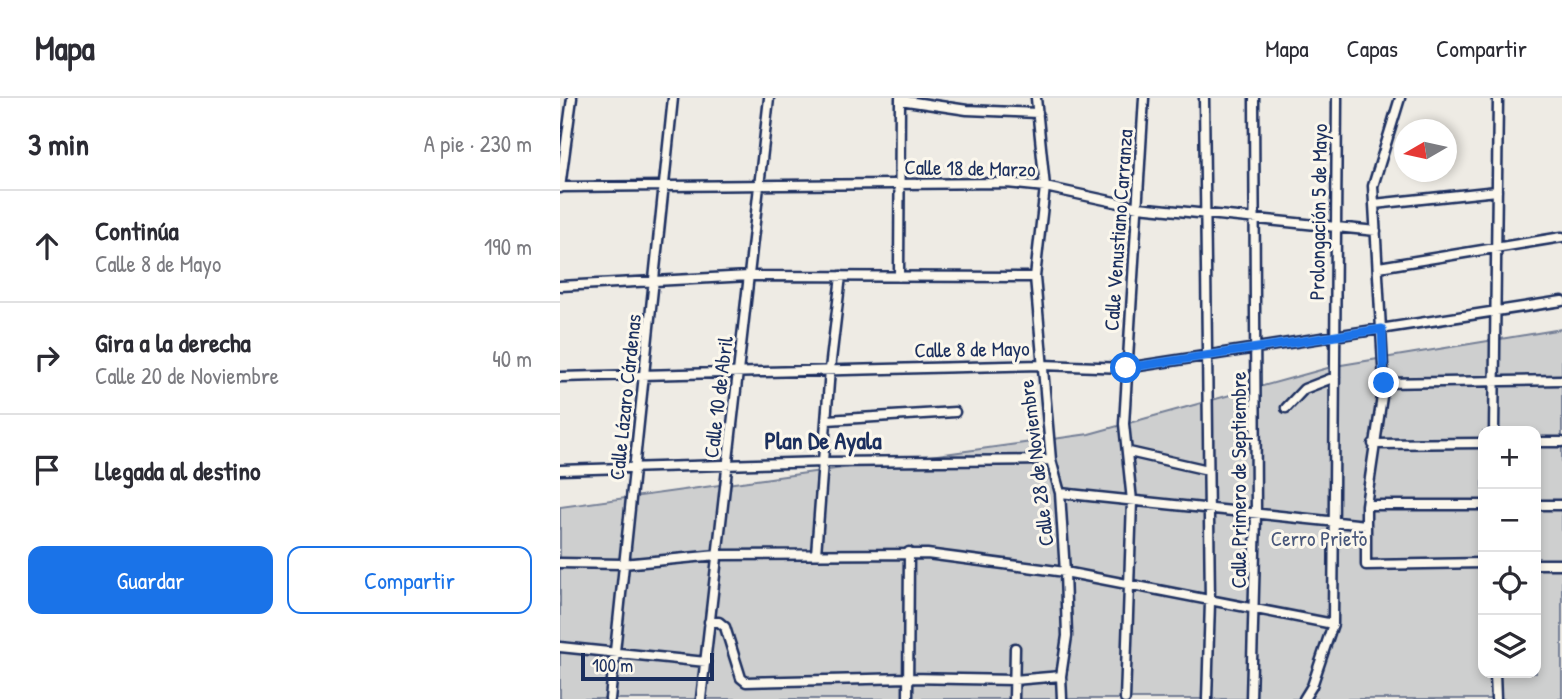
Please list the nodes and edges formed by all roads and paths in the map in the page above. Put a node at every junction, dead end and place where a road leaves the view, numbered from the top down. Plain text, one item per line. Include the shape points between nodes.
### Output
1 (572, 98) edge
2 (673, 98) edge
3 (769, 98) edge
4 (1036, 98) edge
5 (1144, 98) edge
6 (1204, 98) edge
7 (1254, 98) edge
8 (1337, 98) edge
9 (1399, 98) edge
10 (1499, 98) edge
11 (900, 99) edge
12 (1038, 113) junction
13 (899, 184) junction
14 (665, 186) junction
15 (759, 186) junction
16 (560, 187) edge
17 (1045, 187) junction
18 (1497, 191) junction
19 (1374, 204) junction
20 (1138, 207) junction
21 (1204, 213) junction
22 (1254, 219) junction
23 (1335, 228) junction
24 (1376, 231) junction
25 (1562, 237) edge
26 (1497, 247) junction
27 (1379, 267) junction
28 (749, 276) junction
29 (841, 276) junction
30 (898, 277) junction
31 (1035, 277) junction
32 (655, 282) junction
33 (560, 286) edge
34 (1562, 301) edge
35 (1496, 311) junction
36 (1382, 329) junction
37 (1335, 337) junction
38 (1256, 349) junction
39 (1206, 356) junction
40 (1042, 365) junction
41 (1126, 368) junction
42 (830, 369) junction
43 (738, 372) junction
44 (645, 374) junction
45 (560, 377) edge
46 (1335, 377) junction
47 (1494, 378) junction
48 (1562, 380) edge
49 (1384, 383) junction
50 (1286, 408) dead end
51 (955, 412) dead end
52 (827, 420) junction
53 (1494, 426) edge
54 (1541, 442) edge
55 (1562, 442) edge
56 (1478, 443) edge
57 (1373, 444) junction
58 (1129, 452) junction
59 (1051, 460) junction
60 (824, 462) junction
61 (727, 464) junction
62 (635, 466) junction
63 (560, 470) edge
64 (1208, 470) junction
65 (1060, 493) junction
66 (1132, 501) junction
67 (1366, 505) junction
68 (1478, 505) edge
69 (1541, 505) edge
70 (1562, 505) edge
71 (1209, 510) junction
72 (1256, 515) junction
73 (1335, 524) junction
74 (1366, 525) junction
75 (909, 552) junction
76 (816, 554) junction
77 (716, 555) junction
78 (560, 563) edge
79 (1478, 563) edge
80 (623, 564) junction
81 (1541, 564) edge
82 (1562, 564) edge
83 (1065, 572) junction
84 (1132, 586) junction
85 (1210, 602) junction
86 (1255, 609) junction
87 (709, 622) junction
88 (1334, 624) junction
89 (560, 647) edge
90 (1015, 648) dead end
91 (614, 654) junction
92 (706, 662) junction
93 (1061, 676) junction
94 (909, 678) junction
95 (1495, 678) edge
96 (1014, 680) junction
97 (610, 699) edge
98 (701, 699) edge
99 (908, 699) edge
100 (1014, 699) edge
101 (1062, 699) edge
102 (1125, 699) edge
103 (1208, 699) edge
104 (1251, 699) edge
105 (1304, 699) edge
106 (1496, 699) edge

1 - 16 street
2 - 14 street, Calle Lázaro Cárdenas
3 - 15 street, Calle 10 de Abril
4 - 12 street, Calle 28 de Noviembre
5 - 20 street, Calle Venustiano Carranza
6 - 21 street
7 - 22 street, Calle Primero de Septiembre
8 - 23 street, Prolongación 5 de Mayo
9 - 19 street via 1373,186
10 - 18 street
11 - 12 street via 967,110
11 - 13 street
12 - 17 street, Calle 28 de Noviembre
13 - 15 street, Calle 18 de Marzo
13 - 17 street, Calle 18 de Marzo
13 - 30 street
14 - 15 street, Calle 18 de Marzo
14 - 16 street, Calle 18 de Marzo
14 - 32 street, Calle Lázaro Cárdenas
15 - 28 street, Calle 10 de Abril
17 - 20 street, Calle 18 de Marzo
17 - 31 street, Calle 28 de Noviembre
18 - 19 street
18 - 26 street
19 - 24 street
20 - 21 street, Calle 18 de Marzo
20 - 41 street, Calle Venustiano Carranza
21 - 22 street, Calle 18 de Marzo
21 - 39 street
22 - 23 street, Calle 18 de Marzo
22 - 38 street, Calle Primero de Septiembre
23 - 24 street, Calle 18 de Marzo
23 - 37 street, Prolongación 5 de Mayo
24 - 27 street
25 - 26 street
26 - 27 street
26 - 35 street
27 - 36 street
28 - 29 street
28 - 32 street
28 - 43 street, Calle 10 de Abril
29 - 30 street
29 - 42 street
30 - 31 street
31 - 40 street, Calle 28 de Noviembre
32 - 33 street
32 - 44 street, Calle Lázaro Cárdenas
34 - 35 street, Calle 8 de Mayo
35 - 36 street, Calle 8 de Mayo
35 - 47 street
36 - 37 street, Calle 8 de Mayo
36 - 49 street
37 - 38 street, Calle 8 de Mayo
37 - 46 street, Prolongación 5 de Mayo
38 - 39 street, Calle 8 de Mayo
38 - 72 street, Calle Primero de Septiembre
39 - 41 street, Calle 8 de Mayo
39 - 64 street
40 - 41 street, Calle 8 de Mayo
40 - 42 street, Calle 8 de Mayo
40 - 59 street, Calle 28 de Noviembre
41 - 58 street, Calle Venustiano Carranza via 1124,424
42 - 43 street, Calle 8 de Mayo
42 - 52 street
43 - 44 street, Calle 8 de Mayo
43 - 61 street, Calle 10 de Abril
44 - 45 street, Calle 8 de Mayo
44 - 62 street, Calle Lázaro Cárdenas
46 - 50 street via 1304,389
46 - 73 street, Prolongación 5 de Mayo
47 - 48 street
47 - 49 street
47 - 53 street
49 - 57 street
51 - 52 street
52 - 60 street
54 - 55 street
56 - 57 street
57 - 67 street
58 - 64 street
58 - 66 street, Calle Venustiano Carranza
59 - 60 street
59 - 65 street, Calle 28 de Noviembre
60 - 61 street
60 - 76 street
61 - 62 street
61 - 77 street, Calle 10 de Abril
62 - 63 street
62 - 80 street, Calle Lázaro Cárdenas
64 - 71 street
65 - 66 street
65 - 83 street, Calle 28 de Noviembre
66 - 71 street
66 - 84 street, Calle Venustiano Carranza
67 - 68 street
67 - 74 street
69 - 70 street
71 - 72 street
71 - 85 street
72 - 73 street
72 - 86 street, Calle Primero de Septiembre
73 - 74 street
73 - 88 street, Prolongación 5 de Mayo
74 - 79 street via 1366,565
75 - 76 street
75 - 83 street
75 - 94 street
76 - 77 street
77 - 80 street
77 - 87 street, Calle 10 de Abril
78 - 80 street
80 - 91 street, Calle Lázaro Cárdenas
81 - 82 street
83 - 84 street
83 - 93 street, Calle 28 de Noviembre via 1067,636
84 - 85 street
84 - 102 street, Calle Venustiano Carranza
85 - 86 street
85 - 103 street
86 - 88 street
86 - 104 street, Calle Primero de Septiembre
87 - 92 street, Calle 10 de Abril
87 - 94 street via 725,627 744,681
88 - 105 street, Prolongación 5 de Mayo
89 - 91 street
90 - 96 street
91 - 92 street
91 - 97 street, Calle Lázaro Cárdenas
92 - 98 street, Calle 10 de Abril
93 - 96 street
93 - 101 street, Calle 28 de Noviembre
94 - 96 street
94 - 99 street
95 - 106 street
96 - 100 street

